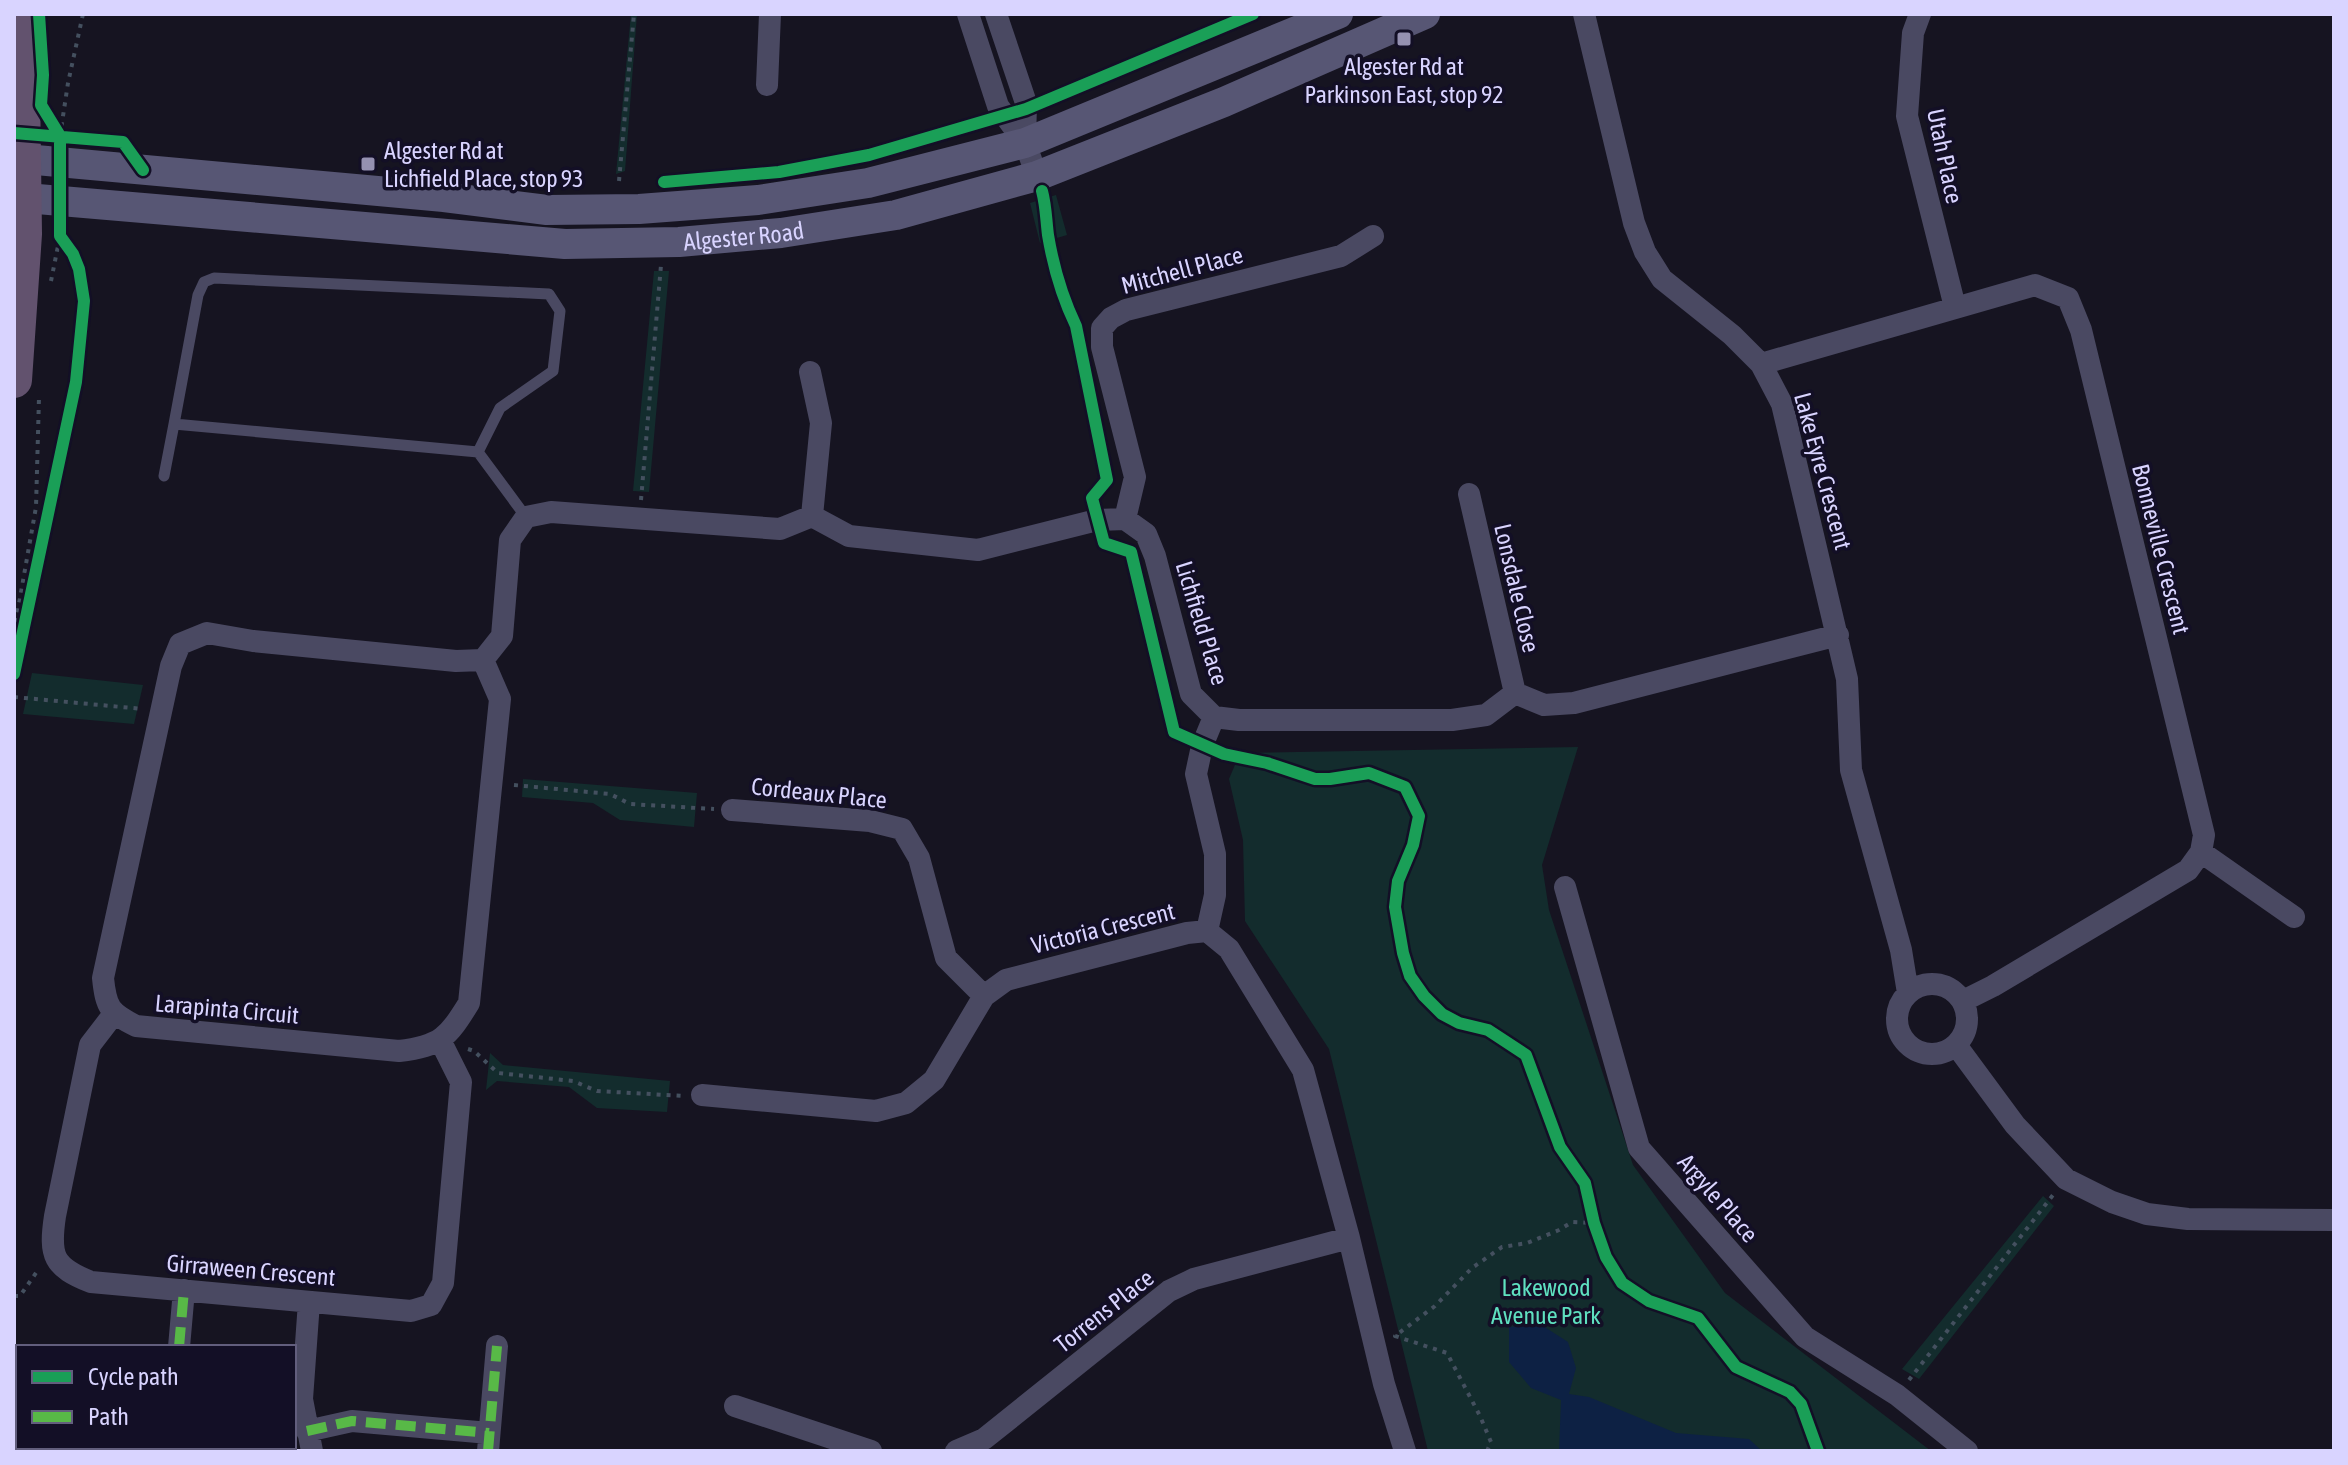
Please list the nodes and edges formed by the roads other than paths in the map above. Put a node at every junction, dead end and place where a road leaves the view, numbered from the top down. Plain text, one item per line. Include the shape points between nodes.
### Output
1 (21, 14) edge
2 (770, 14) edge
3 (968, 14) edge
4 (996, 14) edge
5 (1338, 14) edge
6 (1425, 14) edge
7 (1584, 14) edge
8 (1920, 14) edge
9 (767, 85) dead end
10 (27, 142) edge
11 (1025, 143) junction
12 (1037, 176) junction
13 (19, 198) edge
14 (1373, 236) dead end
15 (1955, 307) junction
16 (1761, 364) junction
17 (810, 372) dead end
18 (27, 383) edge
19 (174, 424) junction
20 (478, 452) junction
21 (164, 476) dead end
22 (1469, 494) dead end
23 (812, 516) junction
24 (526, 517) junction
25 (1125, 519) junction
26 (1838, 635) junction
27 (483, 660) junction
28 (1515, 693) junction
29 (1214, 717) junction
30 (732, 810) road end
31 (2201, 852) junction
32 (1565, 887) dead end
33 (2294, 917) dead end
34 (1207, 931) junction
35 (1908, 993) junction
36 (984, 996) junction
37 (1963, 1001) junction
38 (113, 1015) junction
39 (1956, 1045) junction
40 (443, 1046) junction
41 (702, 1095) road end
42 (2334, 1220) edge
43 (1349, 1238) junction
44 (184, 1290) junction
45 (309, 1302) junction
46 (179, 1345) edge
47 (497, 1346) dead end
48 (735, 1406) dead end
49 (309, 1441) edge
50 (488, 1442) edge
51 (871, 1451) edge
52 (956, 1451) edge
53 (1405, 1451) edge
54 (1967, 1451) edge

1 - 10 highway
2 - 9 street
3 - 11 street via 998,106
4 - 11 street via 1026,103
5 - 11 main road, Algester Road
6 - 12 main road, Algester Road
7 - 16 street, Lake Eyre Crescent via 1645,252 1662,279
8 - 15 street, Utah Place via 1913,33 1907,116
10 - 11 main road, Algester Road via 547,210 758,200 868,183
10 - 13 highway
11 - 12 street
12 - 13 main road, Algester Road via 896,215 679,242 565,244
13 - 18 highway
14 - 25 street, Mitchell Place via 1341,256 1126,310 1102,328 1102,347 1135,477
15 - 16 street, Bonneville Crescent
15 - 31 street, Bonneville Crescent via 2035,285 2068,298 2081,330 2204,835
16 - 26 street, Lake Eyre Crescent via 1782,404
17 - 23 street via 821,423
19 - 20 lane
19 - 20 lane via 198,295 204,282 214,278 549,294 560,311 553,371 500,408
19 - 21 lane
20 - 24 lane
22 - 28 street, Lonsdale Close
23 - 24 street via 780,529 551,512
23 - 25 street via 849,536 978,550 1097,520
24 - 27 street via 510,540 502,636
25 - 29 street, Lichfield Place via 1146,534 1191,694
26 - 28 street via 1574,703 1544,705
26 - 35 street, Lake Eyre Crescent via 1847,679 1851,770
27 - 38 street via 207,633 180,644 103,978
27 - 40 street via 500,699 469,1003
28 - 29 street, Lichfield Place via 1486,715 1452,720
29 - 34 street via 1196,774 1215,854 1215,895
30 - 36 street, Cordeaux Place via 870,821 902,829 919,858 946,958
31 - 33 street
31 - 37 street via 2188,870
32 - 54 street, Argyle Place via 1639,1148 1805,1337 1897,1395
34 - 36 street, Victoria Crescent via 1006,980
34 - 43 street, Victoria Crescent via 1229,949 1303,1070
35 - 37 street via 1940,984
35 - 39 street via 1900,1003 1897,1026 1909,1046 1932,1054
36 - 41 street via 934,1080 906,1103 876,1111
37 - 39 street via 1967,1024
38 - 40 street, Larapinta Circuit via 136,1026 399,1051
38 - 44 street, Girraween Crescent via 90,1045 55,1216 54,1256 68,1273 91,1282
39 - 42 street via 2015,1125 2066,1179 2112,1202 2147,1214 2188,1219
40 - 45 street, Girraween Crescent via 461,1082 443,1283 431,1305 411,1311
43 - 52 street, Torrens Place via 1194,1279 1169,1291 984,1439
43 - 53 street, Victoria Crescent
44 - 45 street, Girraween Crescent
44 - 46 street
45 - 49 street via 302,1399
47 - 50 street
48 - 51 street
49 - 50 street via 352,1421

